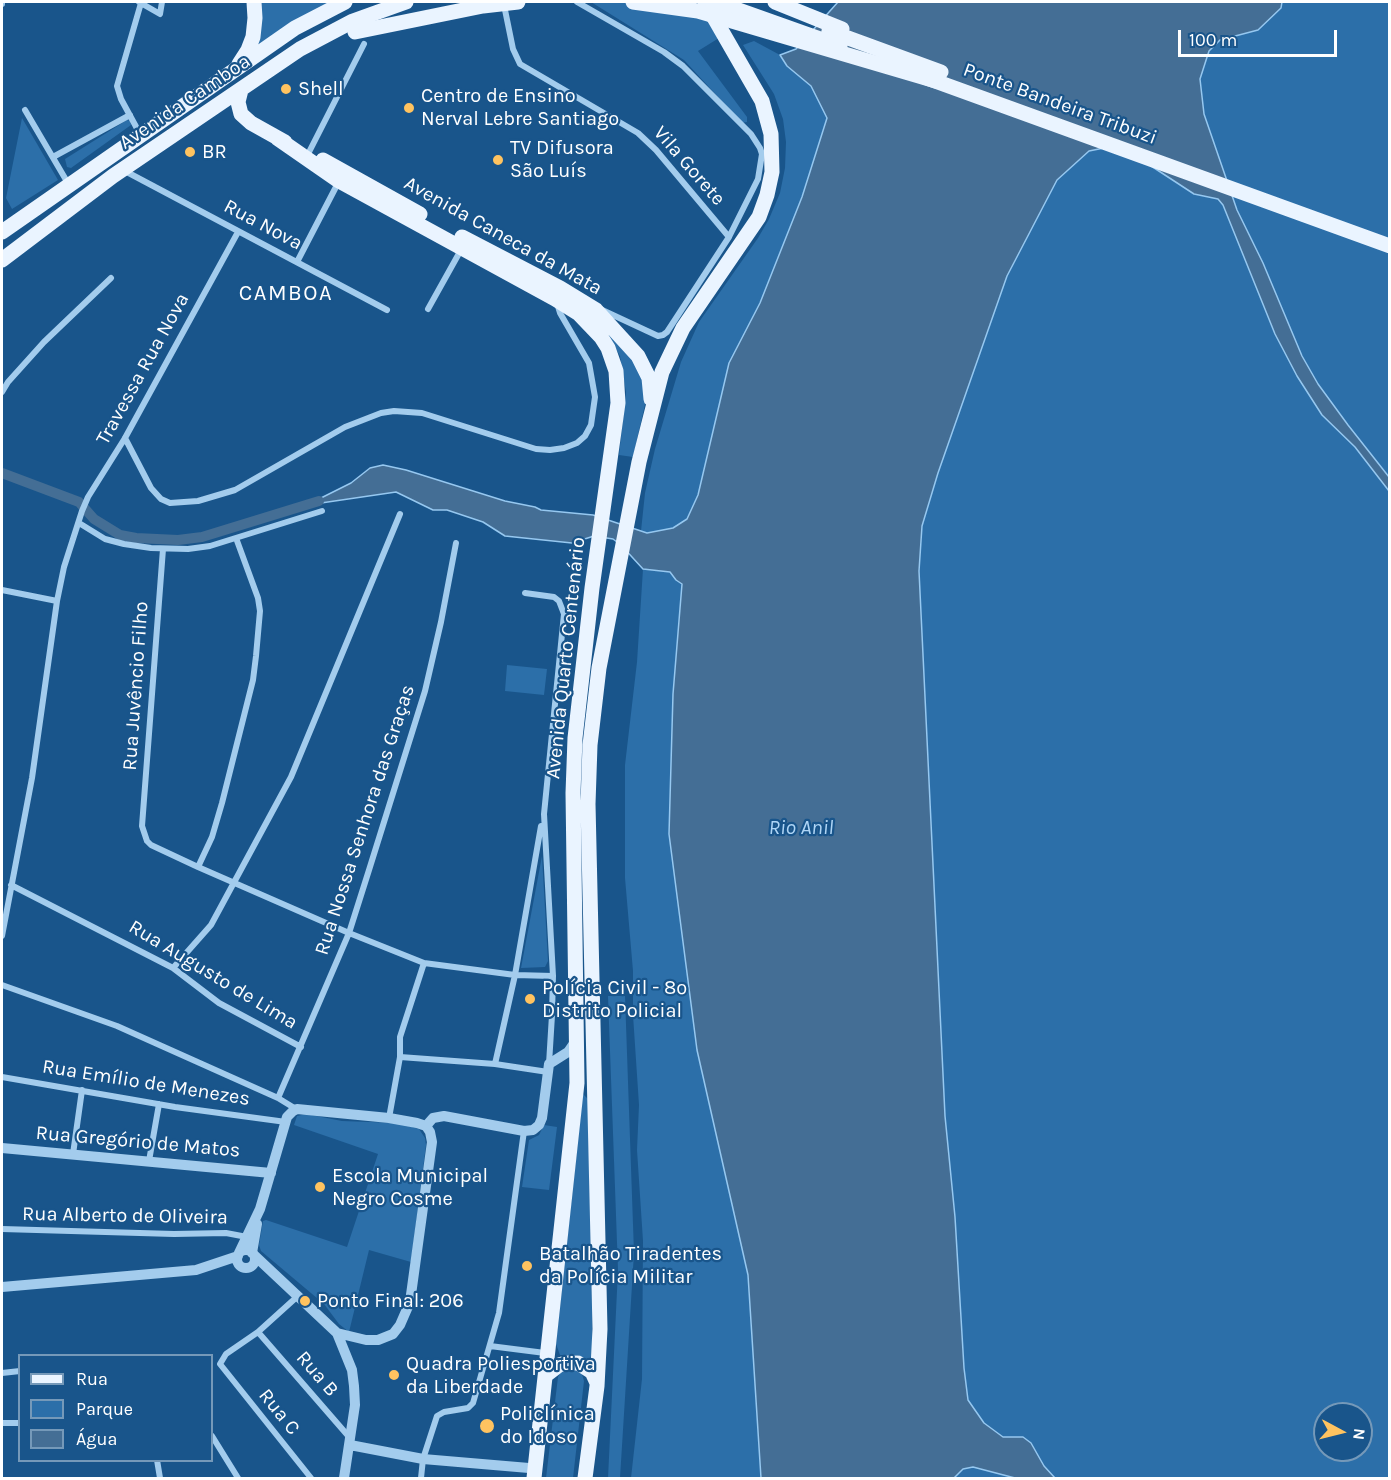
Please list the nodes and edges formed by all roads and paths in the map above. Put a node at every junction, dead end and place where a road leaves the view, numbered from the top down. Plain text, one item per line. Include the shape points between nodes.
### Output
1 (140, 2) edge
2 (162, 2) edge
3 (254, 2) edge
4 (345, 2) edge
5 (406, 2) edge
6 (504, 2) edge
7 (518, 2) edge
8 (577, 2) edge
9 (633, 2) edge
10 (705, 2) edge
11 (716, 2) edge
12 (746, 2) edge
13 (775, 2) edge
14 (360, 38) junction
15 (303, 47) junction
16 (232, 71) junction
17 (937, 76) junction
18 (241, 90) junction
19 (26, 110) dead end
20 (207, 113) junction
21 (130, 115) junction
22 (260, 128) junction
23 (141, 136) junction
24 (307, 156) junction
25 (53, 157) junction
26 (123, 170) junction
27 (339, 181) junction
28 (69, 185) junction
29 (2, 232) edge
30 (238, 232) junction
31 (1389, 236) edge
32 (729, 237) junction
33 (464, 244) junction
34 (1389, 246) edge
35 (2, 260) edge
36 (297, 262) junction
37 (111, 278) dead end
38 (558, 293) junction
39 (587, 303) junction
40 (428, 309) dead end
41 (387, 310) dead end
42 (2, 392) edge
43 (648, 420) junction
44 (125, 438) junction
45 (322, 511) dead end
46 (400, 514) dead end
47 (79, 523) junction
48 (237, 538) junction
49 (456, 543) dead end
50 (163, 549) junction
51 (2, 590) edge
52 (525, 593) dead end
53 (57, 601) junction
54 (544, 814) junction
55 (198, 867) junction
56 (233, 882) junction
57 (11, 885) junction
58 (349, 933) junction
59 (2, 936) edge
60 (424, 963) junction
61 (173, 968) junction
62 (515, 975) junction
63 (552, 976) junction
64 (2, 985) edge
65 (578, 1039) junction
66 (301, 1047) junction
67 (400, 1057) junction
68 (495, 1064) junction
69 (548, 1068) junction
70 (577, 1071) junction
71 (2, 1077) edge
72 (82, 1090) junction
73 (278, 1098) junction
74 (159, 1104) junction
75 (297, 1110) junction
76 (389, 1118) junction
77 (286, 1122) junction
78 (426, 1126) junction
79 (524, 1131) junction
80 (2, 1148) edge
81 (73, 1154) junction
82 (149, 1161) junction
83 (271, 1173) junction
84 (260, 1209) junction
85 (2, 1229) edge
86 (247, 1237) junction
87 (238, 1254) junction
88 (253, 1254) junction
89 (250, 1268) junction
90 (278, 1276) junction
91 (2, 1287) edge
92 (299, 1295) junction
93 (258, 1332) junction
94 (337, 1333) junction
95 (490, 1346) junction
96 (548, 1355) junction
97 (18, 1371) edge
98 (2, 1372) edge
99 (546, 1375) junction
100 (597, 1386) junction
101 (2, 1423) edge
102 (18, 1423) edge
103 (213, 1438) edge
104 (350, 1442) junction
105 (423, 1459) junction
106 (157, 1462) edge
107 (535, 1475) edge
108 (235, 1477) edge
109 (160, 1479) edge
110 (311, 1479) edge
111 (344, 1479) edge
112 (421, 1479) edge
113 (585, 1479) edge

1 - 2 street via 160,14
1 - 21 street via 117,86
3 - 16 main road via 253,37
4 - 16 main road, Avenida Camboa via 295,28
5 - 15 main road, Avenida Camboa via 344,25
6 - 32 street, Vila Gorete via 513,49 520,64 628,125 646,140
7 - 14 main road, bridge via 483,6
8 - 32 street via 683,66 751,134 760,148 762,161 758,179
9 - 17 main road, bridge via 698,11
10 - 43 main road via 762,101 771,134 772,171 754,226 674,344
11 - 17 main road, Ponte Bandeira Tribuzi, bridge
12 - 17 main road, Ponte Bandeira Tribuzi
13 - 17 main road
14 - 15 main road
14 - 24 street
15 - 18 main road, Avenida Camboa
16 - 23 main road, Avenida Camboa
17 - 31 main road, Ponte Bandeira Tribuzi
17 - 34 main road, Ponte Bandeira Tribuzi
18 - 20 main road, Avenida Camboa
18 - 22 main road, Avenida Caneca da Mata via 239,110
19 - 25 street
20 - 22 main road, Avenida Caneca da Mata
20 - 26 main road, Avenida Camboa
21 - 23 street
21 - 25 street
22 - 24 main road, Avenida Caneca da Mata
23 - 28 main road, Avenida Camboa
24 - 27 main road, Avenida Caneca da Mata
24 - 33 main road, Avenida Caneca da Mata
25 - 28 street
26 - 30 street, Rua Nova
26 - 35 main road, Avenida Camboa
27 - 33 main road, Avenida Caneca da Mata
27 - 36 street
28 - 29 main road, Avenida Camboa
30 - 36 street, Rua Nova
30 - 44 street, Travessa Rua Nova
32 - 39 street via 663,335
33 - 38 main road, Avenida Caneca da Mata
33 - 40 street
36 - 41 street, Rua Nova
37 - 42 street via 44,342
38 - 39 main road, Avenida Caneca da Mata
38 - 44 street via 560,313 589,363 595,398 591,425 585,436 564,448 536,449 422,412 394,411 345,428 235,490 198,501 170,503 151,489
38 - 65 main road, Avenida Quarto Centenário via 605,342 613,359 618,392 573,769
39 - 43 main road, Avenida Caneca da Mata via 642,362 651,391
43 - 100 main road, Avenida Quarto Centenário via 596,689 588,778 600,1329
44 - 47 street, Travessa Rua Nova via 86,501
45 - 48 street
46 - 56 street via 291,777
47 - 50 street via 124,544
47 - 53 street
48 - 50 street via 210,546
48 - 55 street via 258,598 256,656 222,802
49 - 58 street, Rua Nossa Senhora das Graças via 425,691
50 - 55 street, Rua Juvêncio Filho via 142,826 151,845
51 - 53 street
52 - 54 street via 554,597 564,614
53 - 57 street via 32,778
54 - 62 street
54 - 63 street
55 - 56 street
56 - 58 street
56 - 61 street via 206,932
57 - 59 street
57 - 61 street, Rua Augusto de Lima
58 - 60 street
58 - 66 street, Rua Nossa Senhora das Graças
60 - 62 street
60 - 67 street via 400,1037
61 - 66 street, Rua Augusto de Lima via 219,1003
62 - 63 street
62 - 68 street
63 - 69 street
64 - 73 street via 117,1026
65 - 69 street
65 - 70 main road, Avenida Quarto Centenário
66 - 73 street, Rua Nossa Senhora das Graças
67 - 68 street
67 - 76 street
68 - 69 street
69 - 70 street via 564,1064
69 - 79 street via 540,1122 533,1130
70 - 96 main road, Avenida Quarto Centenário
71 - 72 street, Rua Emílio de Menezes
72 - 74 street, Rua Emílio de Menezes
72 - 81 street
73 - 75 street
74 - 77 street, Rua Emílio de Menezes
74 - 82 street
75 - 76 street
75 - 77 street
76 - 78 street
77 - 83 street
78 - 79 street via 433,1118 444,1116
78 - 94 street via 432,1142 406,1312 393,1334 378,1340
79 - 95 street via 500,1313
80 - 81 street, Rua Gregório de Matos
81 - 82 street, Rua Gregório de Matos
82 - 83 street, Rua Gregório de Matos
83 - 84 street
84 - 86 street
84 - 88 street
85 - 86 street, Rua Alberto de Oliveira via 226,1233
86 - 87 street
87 - 88 street via 244,1250
87 - 89 street via 241,1267
87 - 91 street via 196,1270
88 - 89 street via 254,1264
88 - 90 street
89 - 90 street
90 - 92 street
92 - 93 street
92 - 94 street
93 - 104 street, Rua B
93 - 110 street, Rua C via 226,1354 221,1366
94 - 104 street via 354,1386
95 - 96 street via 543,1351
95 - 105 street via 473,1403 468,1408 437,1416
96 - 99 main road, Avenida Quarto Centenário
97 - 98 street
99 - 100 main road via 559,1365 578,1363 592,1372
99 - 107 main road, Avenida Quarto Centenário
100 - 113 main road, Avenida Quarto Centenário
101 - 102 street
103 - 108 street
104 - 105 street
104 - 111 street
105 - 107 street via 530,1468
105 - 112 street
106 - 109 street

